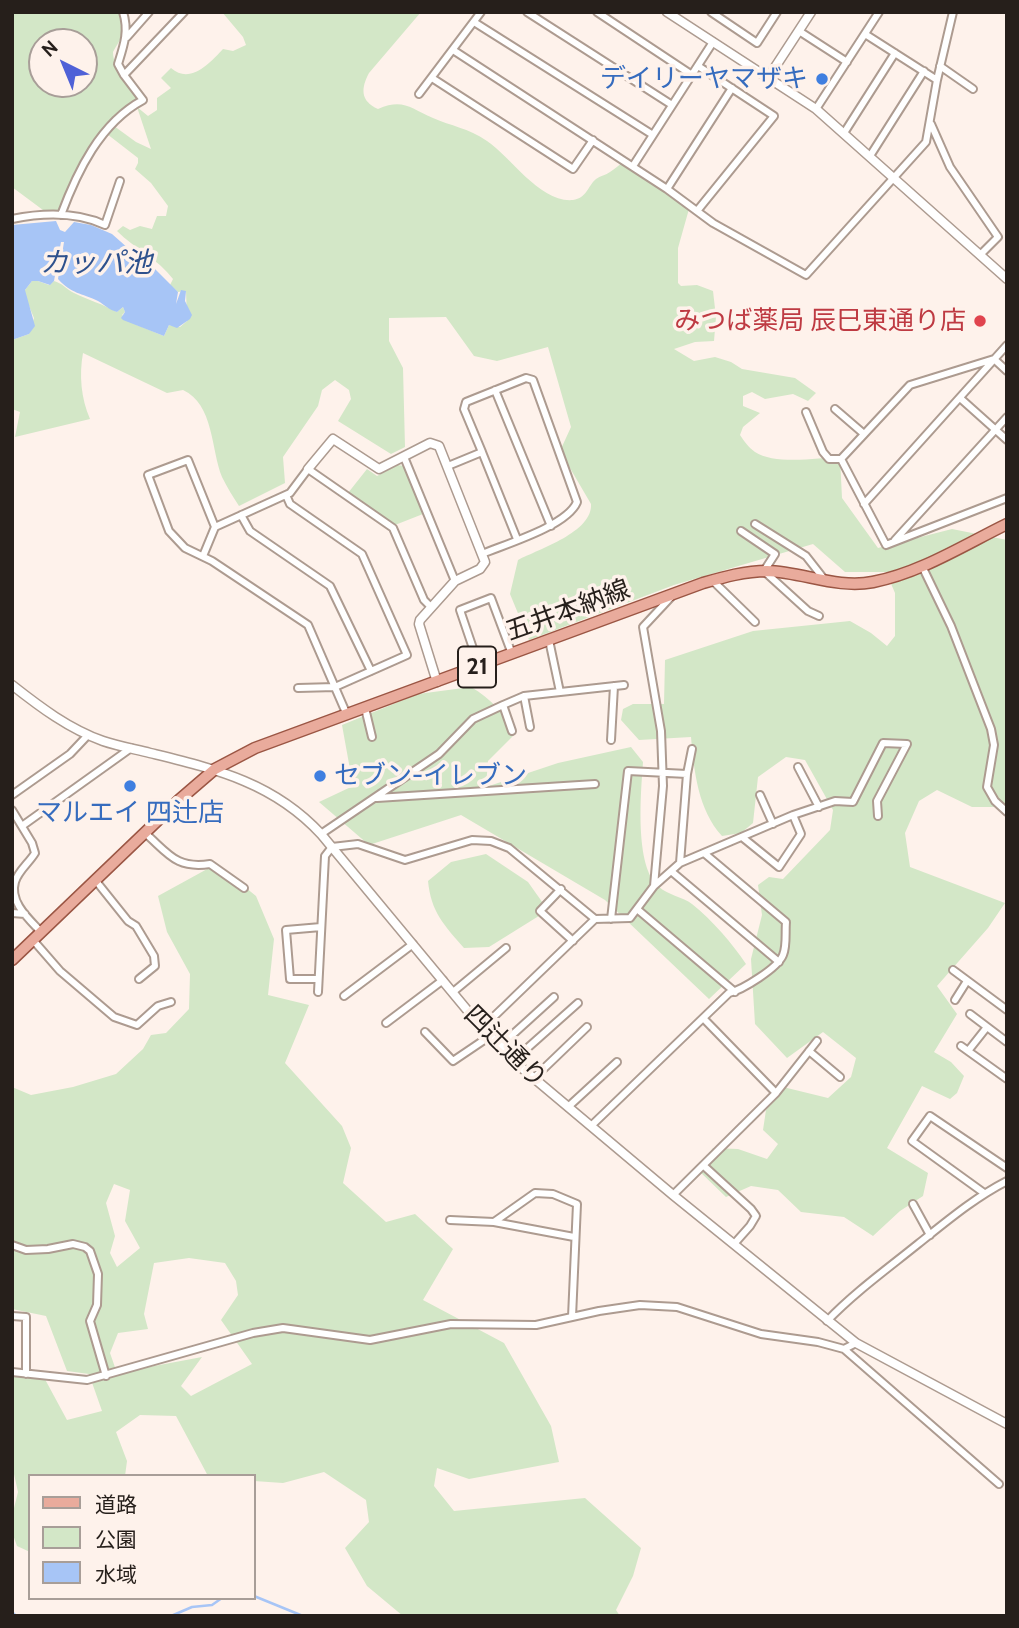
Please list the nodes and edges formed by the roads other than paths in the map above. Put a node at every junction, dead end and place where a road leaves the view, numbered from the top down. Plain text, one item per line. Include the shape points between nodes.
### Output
1 (123, 12) edge
2 (149, 12) edge
3 (184, 12) edge
4 (481, 12) edge
5 (527, 12) edge
6 (597, 12) edge
7 (711, 12) edge
8 (727, 12) edge
9 (777, 12) edge
10 (811, 12) edge
11 (879, 12) edge
12 (953, 12) edge
13 (673, 14) edge
14 (722, 19) junction
15 (474, 22) junction
16 (799, 31) junction
17 (865, 34) junction
18 (127, 37) junction
19 (713, 42) junction
20 (453, 50) junction
21 (895, 53) junction
22 (847, 62) junction
23 (698, 66) junction
24 (940, 66) junction
25 (924, 71) junction
26 (124, 75) junction
27 (692, 75) junction
28 (432, 78) junction
29 (768, 78) junction
30 (937, 80) junction
31 (732, 88) junction
32 (972, 89) dead end
33 (419, 94) dead end
34 (672, 105) junction
35 (816, 109) junction
36 (931, 122) junction
37 (845, 133) junction
38 (653, 135) junction
39 (593, 140) junction
40 (870, 156) junction
41 (633, 166) junction
42 (894, 178) junction
43 (120, 181) dead end
44 (667, 189) junction
45 (697, 211) junction
46 (61, 215) junction
47 (12, 219) edge
48 (980, 255) junction
49 (1007, 279) edge
50 (1007, 345) edge
51 (994, 359) junction
52 (1007, 371) edge
53 (495, 390) junction
54 (960, 398) junction
55 (835, 410) dead end
56 (806, 412) dead end
57 (1007, 418) edge
58 (995, 430) junction
59 (864, 434) junction
60 (1007, 440) edge
61 (482, 452) junction
62 (404, 457) junction
63 (841, 458) junction
64 (448, 466) junction
65 (308, 469) junction
66 (286, 495) junction
67 (1007, 498) edge
68 (864, 504) junction
69 (241, 515) junction
70 (755, 524) dead end
71 (1007, 524) edge
72 (551, 526) junction
73 (215, 527) junction
74 (740, 531) dead end
75 (517, 539) junction
76 (894, 541) junction
77 (482, 554) junction
78 (203, 556) junction
79 (922, 566) junction
80 (764, 571) junction
81 (712, 580) junction
82 (824, 580) junction
83 (454, 581) junction
84 (675, 593) junction
85 (431, 607) junction
86 (819, 616) dead end
87 (755, 622) dead end
88 (550, 640) junction
89 (512, 654) junction
90 (479, 666) junction
91 (371, 671) junction
92 (437, 682) junction
93 (12, 685) edge
94 (624, 685) dead end
95 (614, 686) junction
96 (335, 687) junction
97 (298, 688) dead end
98 (560, 692) junction
99 (524, 696) junction
100 (503, 705) junction
101 (365, 708) junction
102 (346, 715) junction
103 (530, 727) dead end
104 (512, 731) dead end
105 (88, 735) junction
106 (372, 737) dead end
107 (611, 740) dead end
108 (131, 748) junction
109 (692, 749) dead end
110 (798, 767) dead end
111 (215, 769) junction
112 (662, 772) junction
113 (687, 775) junction
114 (595, 783) dead end
115 (12, 795) edge
116 (760, 795) dead end
117 (373, 798) junction
118 (819, 807) junction
119 (12, 810) edge
120 (1007, 812) edge
121 (793, 815) junction
122 (878, 816) dead end
123 (773, 824) junction
124 (22, 826) junction
125 (145, 833) junction
126 (321, 834) junction
127 (742, 837) junction
128 (332, 847) junction
129 (704, 853) junction
130 (680, 863) junction
131 (671, 871) junction
132 (96, 881) junction
133 (654, 886) junction
134 (244, 888) dead end
135 (561, 889) junction
136 (637, 909) junction
137 (12, 914) edge
138 (25, 914) junction
139 (596, 919) junction
140 (611, 919) junction
141 (321, 927) junction
142 (41, 932) junction
143 (33, 940) junction
144 (573, 941) junction
145 (413, 944) junction
146 (506, 948) dead end
147 (12, 960) edge
148 (779, 961) junction
149 (953, 970) dead end
150 (139, 979) dead end
151 (318, 979) junction
152 (443, 981) junction
153 (967, 981) junction
154 (318, 992) dead end
155 (453, 992) junction
156 (735, 992) junction
157 (344, 996) dead end
158 (554, 997) dead end
159 (955, 1000) dead end
160 (171, 1002) dead end
161 (578, 1003) dead end
162 (1007, 1010) edge
163 (970, 1014) dead end
164 (704, 1019) junction
165 (386, 1023) dead end
166 (587, 1027) dead end
167 (987, 1027) junction
168 (482, 1028) junction
169 (425, 1032) dead end
170 (490, 1036) junction
171 (817, 1041) dead end
172 (1007, 1042) edge
173 (961, 1045) dead end
174 (500, 1046) junction
175 (809, 1051) junction
176 (968, 1051) junction
177 (514, 1060) junction
178 (617, 1062) dead end
179 (841, 1077) dead end
180 (534, 1078) junction
181 (1007, 1079) edge
182 (776, 1093) junction
183 (568, 1107) junction
184 (591, 1126) junction
185 (704, 1166) junction
186 (1007, 1168) edge
187 (1007, 1181) edge
188 (984, 1193) junction
189 (673, 1195) junction
190 (913, 1204) dead end
191 (450, 1220) dead end
192 (494, 1222) junction
193 (930, 1234) junction
194 (574, 1237) junction
195 (734, 1244) junction
196 (12, 1245) edge
197 (12, 1317) edge
198 (572, 1317) junction
199 (827, 1321) junction
200 (856, 1343) junction
201 (844, 1349) junction
202 (13, 1374) edge
203 (26, 1374) junction
204 (106, 1376) junction
205 (1007, 1424) edge
206 (999, 1484) dead end

1 - 18 street
2 - 18 street
3 - 26 street
4 - 15 street
5 - 34 street
6 - 27 street
7 - 14 street
8 - 14 street
9 - 14 street via 757,43
10 - 16 street
11 - 17 street
12 - 24 street
13 - 19 street
15 - 20 street
15 - 38 street
16 - 22 street
16 - 29 street
17 - 21 street
17 - 22 street
18 - 26 street via 118,64
19 - 23 street
19 - 29 street
20 - 28 street
20 - 39 street
21 - 25 street
21 - 37 street
22 - 35 street
23 - 27 street
23 - 31 street
24 - 30 street
24 - 32 street
25 - 30 street
25 - 40 street
26 - 46 street via 143,100 125,112 90,152
27 - 34 street
28 - 33 street
28 - 39 street via 573,169
29 - 35 street
30 - 36 street
31 - 44 street
31 - 45 street via 774,116
34 - 38 street
35 - 37 street
36 - 42 street via 926,142
36 - 48 street via 950,167 998,237
37 - 40 street
38 - 41 street
39 - 41 street
40 - 42 street
41 - 44 street
42 - 45 street via 806,275
42 - 48 street
43 - 46 street via 105,225
44 - 45 street
46 - 47 street
48 - 49 street
50 - 51 street
51 - 52 street
51 - 54 street
51 - 59 street via 910,385
53 - 61 street via 464,404
53 - 72 street
53 - 72 street via 526,377 533,380 577,502
54 - 58 street
54 - 68 street
55 - 59 street
56 - 63 street via 823,452 829,459
57 - 58 street
58 - 60 street
58 - 76 street
59 - 63 street
61 - 64 street
61 - 75 street
62 - 64 street via 435,443
62 - 65 street via 376,469 333,439
62 - 83 street
63 - 68 street
64 - 77 street
65 - 66 street
65 - 85 street via 393,528
66 - 69 street
66 - 91 street via 290,504 362,554 407,655
67 - 76 street
68 - 76 street via 886,545
69 - 73 street
69 - 91 street via 250,531 330,586
70 - 82 street via 806,556
71 - 79 main road, 五井本納線 / 21
72 - 75 street
73 - 78 street
73 - 78 street via 188,460 148,475 169,531 185,548
74 - 80 street via 775,554
75 - 77 street
77 - 83 street via 485,562 480,569
78 - 96 street via 308,625
79 - 82 main road, 五井本納線 / 21 via 873,582
79 - 120 street via 951,626 990,729 993,745 987,787
80 - 81 main road, 五井本納線 / 21
80 - 82 main road, 五井本納線 / 21
80 - 86 street
81 - 84 main road, 五井本納線 / 21
81 - 87 street
83 - 85 street
84 - 88 main road, 五井本納線 / 21
84 - 112 street via 642,627 661,731
85 - 92 street via 419,624
88 - 89 main road, 五井本納線 / 21
88 - 98 street
89 - 90 main road, 五井本納線 / 21
89 - 90 street via 491,598 460,610
90 - 92 main road, 五井本納線 / 21
91 - 96 street
92 - 101 main road, 五井本納線 / 21
93 - 105 street, 四辻通り
94 - 95 street
95 - 98 street
95 - 107 street
96 - 97 street
96 - 102 street
98 - 99 street
99 - 100 street
99 - 103 street
100 - 104 street
100 - 117 street via 473,719 439,754
101 - 102 main road, 五井本納線 / 21
101 - 106 street
102 - 111 main road, 五井本納線 / 21 via 256,748
105 - 108 street, 四辻通り
105 - 115 street via 70,754
108 - 111 street, 四辻通り
108 - 124 street
109 - 113 street
110 - 118 street
111 - 125 main road, 五井本納線 / 21
111 - 126 street, 四辻通り via 273,794
112 - 113 street
112 - 133 street
112 - 140 street via 628,771
113 - 130 street
114 - 117 street
116 - 123 street
117 - 126 street
118 - 121 street
118 - 122 street via 835,801 853,802 883,743 907,744 877,801
119 - 124 street
121 - 123 street
121 - 127 street via 801,835 779,867
123 - 127 street
124 - 138 street via 35,853 15,882 14,895
125 - 132 main road, 五井本納線 / 21
125 - 134 street via 182,864 210,864
126 - 128 street, 四辻通り
127 - 129 street
128 - 135 street via 358,844 405,860 472,840 492,841 509,848
128 - 141 street via 325,856
128 - 145 street, 四辻通り
129 - 130 street
129 - 148 street via 786,922 784,954
130 - 131 street
131 - 133 street
131 - 148 street
132 - 142 main road, 五井本納線 / 21
132 - 150 street via 136,926 154,956 155,966
133 - 136 street
135 - 139 street
135 - 144 street via 540,911
136 - 140 street via 631,918
136 - 156 street
137 - 138 street
138 - 142 street
139 - 140 street
139 - 144 street
141 - 151 street
141 - 151 street via 286,930 290,979
142 - 143 main road, 五井本納線 / 21
143 - 147 main road, 五井本納線 / 21
143 - 160 street via 60,971 114,1017 136,1025 158,1006
144 - 168 street
145 - 152 street, 四辻通り
145 - 157 street
146 - 155 street
148 - 156 street
149 - 153 street
151 - 154 street
152 - 155 street, 四辻通り
152 - 165 street
153 - 159 street
153 - 162 street
155 - 168 street, 四辻通り
156 - 164 street
158 - 174 street
161 - 177 street
163 - 167 street
164 - 182 street
164 - 184 street
166 - 180 street
167 - 172 street
167 - 176 street
168 - 170 street, 四辻通り
169 - 170 street via 453,1061
170 - 174 street, 四辻通り
171 - 175 street
173 - 176 street
174 - 177 street, 四辻通り
175 - 179 street
175 - 182 street
176 - 181 street
177 - 180 street, 四辻通り
178 - 183 street
180 - 183 street, 四辻通り
182 - 185 street
183 - 184 street, 四辻通り
184 - 189 street, 四辻通り
185 - 189 street
185 - 195 street via 756,1216
186 - 188 street via 930,1116 912,1141
187 - 188 street
188 - 193 street
189 - 195 street, 四辻通り
190 - 193 street
191 - 192 street
192 - 194 street
192 - 194 street via 535,1193 553,1194 577,1204
193 - 199 street
194 - 198 street
195 - 199 street, 四辻通り
196 - 204 street via 26,1250 73,1244 90,1251 98,1274 97,1305 90,1321
197 - 203 street via 26,1317
198 - 201 street via 640,1305 677,1307 761,1334
198 - 204 street via 536,1325 451,1324 370,1340 283,1328
199 - 200 street, 四辻通り
200 - 201 street
200 - 205 street, 四辻通り
201 - 206 street
202 - 203 street
203 - 204 street via 86,1380

